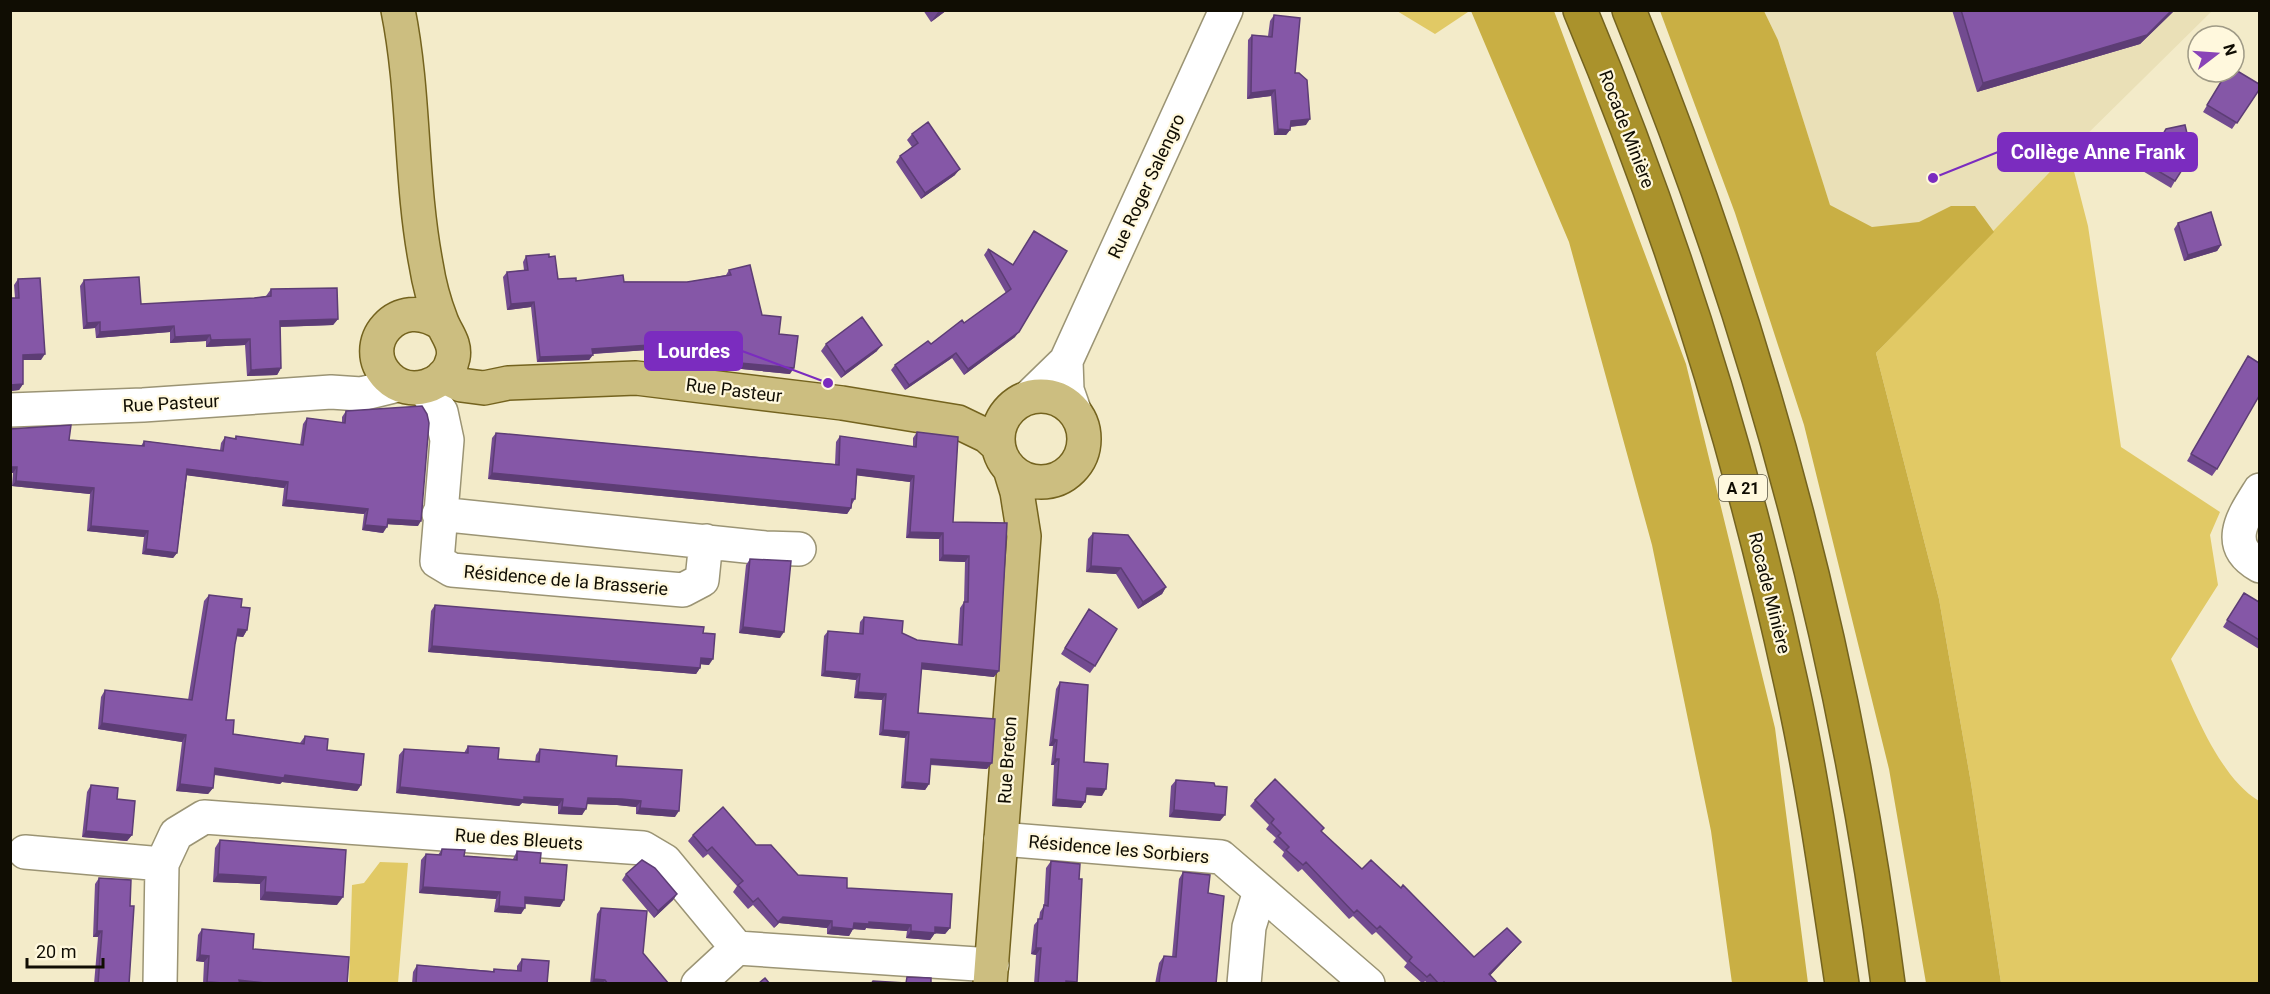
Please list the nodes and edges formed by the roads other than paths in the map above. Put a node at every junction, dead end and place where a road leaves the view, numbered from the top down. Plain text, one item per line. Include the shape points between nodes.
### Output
1 (398, 10) edge
2 (1226, 10) edge
3 (1580, 10) edge
4 (1629, 10) edge
5 (422, 245) junction
6 (396, 318) junction
7 (447, 331) junction
8 (377, 348) junction
9 (1066, 361) junction
10 (422, 383) junction
11 (496, 385) junction
12 (331, 392) junction
13 (1019, 403) junction
14 (10, 410) edge
15 (1074, 410) junction
16 (958, 422) junction
17 (447, 440) junction
18 (1004, 457) junction
19 (1063, 477) junction
20 (2259, 490) edge
21 (439, 514) junction
22 (1024, 536) junction
23 (706, 541) junction
24 (799, 549) dead end
25 (2259, 566) edge
26 (1818, 822) junction
27 (1001, 838) junction
28 (25, 852) dead end
29 (162, 864) junction
30 (1260, 891) junction
31 (737, 948) junction
32 (991, 974) edge
33 (160, 984) edge
34 (698, 984) edge
35 (1244, 984) edge
36 (1368, 984) edge
37 (1823, 984) edge
38 (1842, 984) edge
39 (1888, 984) edge

1 - 5 main road via 409,88
2 - 9 street, Rue Roger Salengro
3 - 26 highway, Rocade Minière / A 21 via 1665,226 1722,412 1792,685
4 - 39 highway, A 21 via 1712,230 1784,466 1847,736 1867,838
5 - 6 main road via 405,302
5 - 7 main road via 430,287
6 - 7 main road via 420,313
6 - 8 main road via 387,326
7 - 10 main road via 453,358
7 - 11 main road
8 - 10 main road via 382,369
8 - 12 street via 361,371
9 - 13 street, Rue Roger Salengro
9 - 15 street, Rue Roger Salengro via 1067,390
10 - 11 main road, Rue Pasteur
10 - 12 street, Rue Pasteur via 361,394
10 - 17 street, Résidence de la Brasserie via 441,412
11 - 16 main road, Rue Pasteur via 636,378 823,400
11 - 17 street via 473,395 455,419
12 - 14 street, Rue Pasteur
13 - 15 main road via 1045,395
13 - 16 main road, Rue Pasteur
13 - 18 main road via 1002,420
15 - 19 main road via 1083,431 1082,454
16 - 18 main road, Rue Pasteur via 987,436
17 - 21 street, Résidence de la Brasserie
18 - 19 main road via 1021,477 1035,482
18 - 22 main road, Rue Breton via 1017,492
19 - 22 main road, Rue Breton
20 - 25 street via 2238,533 2248,559
21 - 23 street
21 - 23 street, Résidence de la Brasserie via 437,561 452,570 683,590 702,580
22 - 27 main road, Rue Breton
23 - 24 street
26 - 37 highway via 1815,911
26 - 38 highway, Rocade Minière / A 21
27 - 30 street, Résidence les Sorbiers via 1221,857
27 - 32 main road, Rue Breton
28 - 29 street
29 - 31 street, Rue des Bleuets via 176,834 204,817 643,848 665,861
29 - 33 street
30 - 35 street via 1249,927
30 - 36 street, Résidence les Sorbiers
31 - 32 street
31 - 34 street

